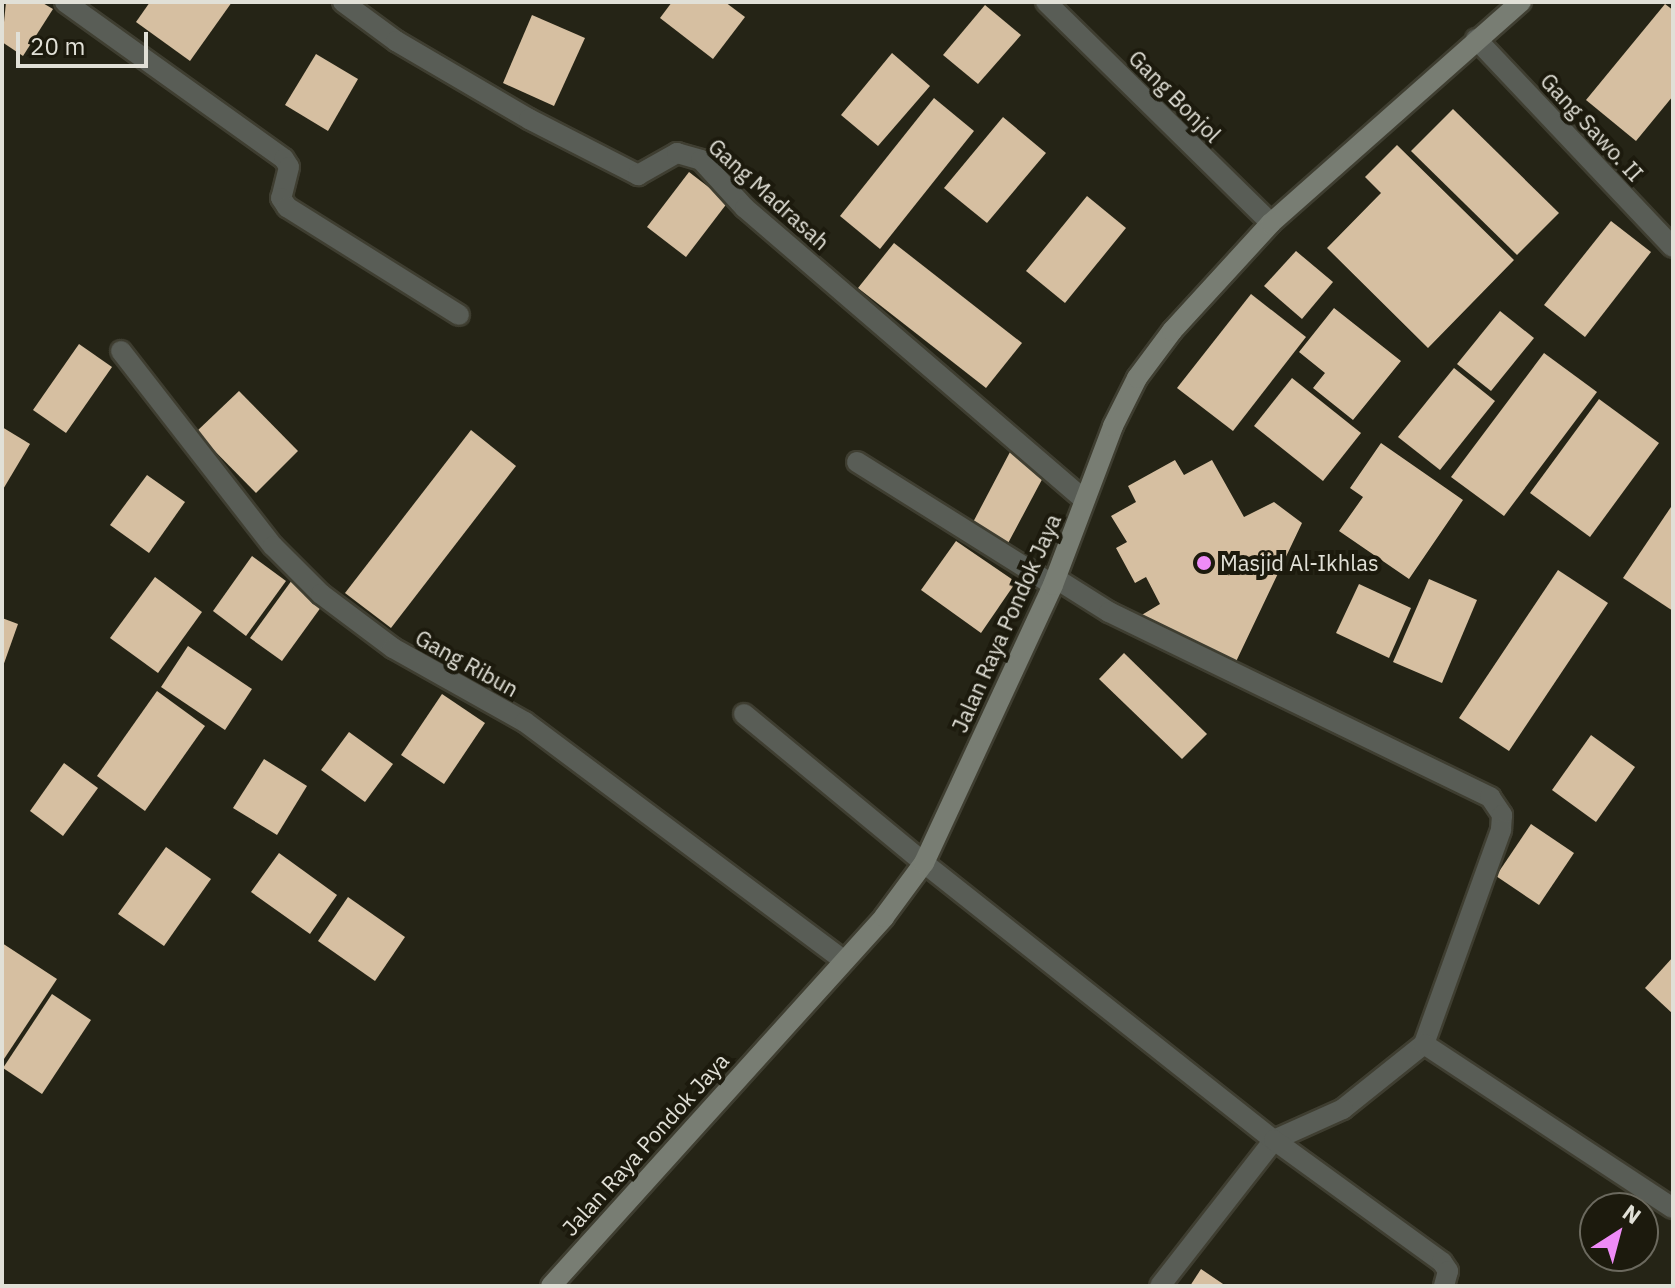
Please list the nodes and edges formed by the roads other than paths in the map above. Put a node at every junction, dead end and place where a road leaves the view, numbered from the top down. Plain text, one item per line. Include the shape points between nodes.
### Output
1 (65, 2) edge
2 (343, 2) edge
3 (1046, 2) edge
4 (1521, 2) edge
5 (1476, 39) junction
6 (1271, 223) junction
7 (1673, 247) edge
8 (459, 315) dead end
9 (121, 351) dead end
10 (857, 462) dead end
11 (1085, 500) junction
12 (1054, 582) junction
13 (744, 714) dead end
14 (924, 863) junction
15 (844, 961) junction
16 (1424, 1044) junction
17 (1274, 1140) junction
18 (1673, 1208) edge
19 (551, 1286) edge
20 (1160, 1286) edge
21 (1444, 1286) edge

1 - 8 street via 284,159 289,167 281,198 287,207
2 - 11 street, Gang Madrasah via 396,41 515,111 638,175 677,153 701,160 745,208
3 - 6 street, Gang Bonjol
4 - 5 main road, Jalan Raya Pondok Jaya
5 - 6 main road, Jalan Raya Pondok Jaya
5 - 7 street, Gang Sawo. II
6 - 11 main road, Jalan Raya Pondok Jaya via 1207,290 1137,378
9 - 15 street, Gang Ribun via 273,546 321,594 393,648 525,722
10 - 12 street
11 - 12 main road, Jalan Raya Pondok Jaya
12 - 14 main road, Jalan Raya Pondok Jaya
12 - 16 street via 1497,805 1501,830
13 - 14 street
14 - 15 main road, Jalan Raya Pondok Jaya
14 - 17 street
15 - 19 main road, Jalan Raya Pondok Jaya
16 - 17 street via 1343,1109
16 - 18 street
17 - 20 street
17 - 21 street via 1442,1262 1448,1271

